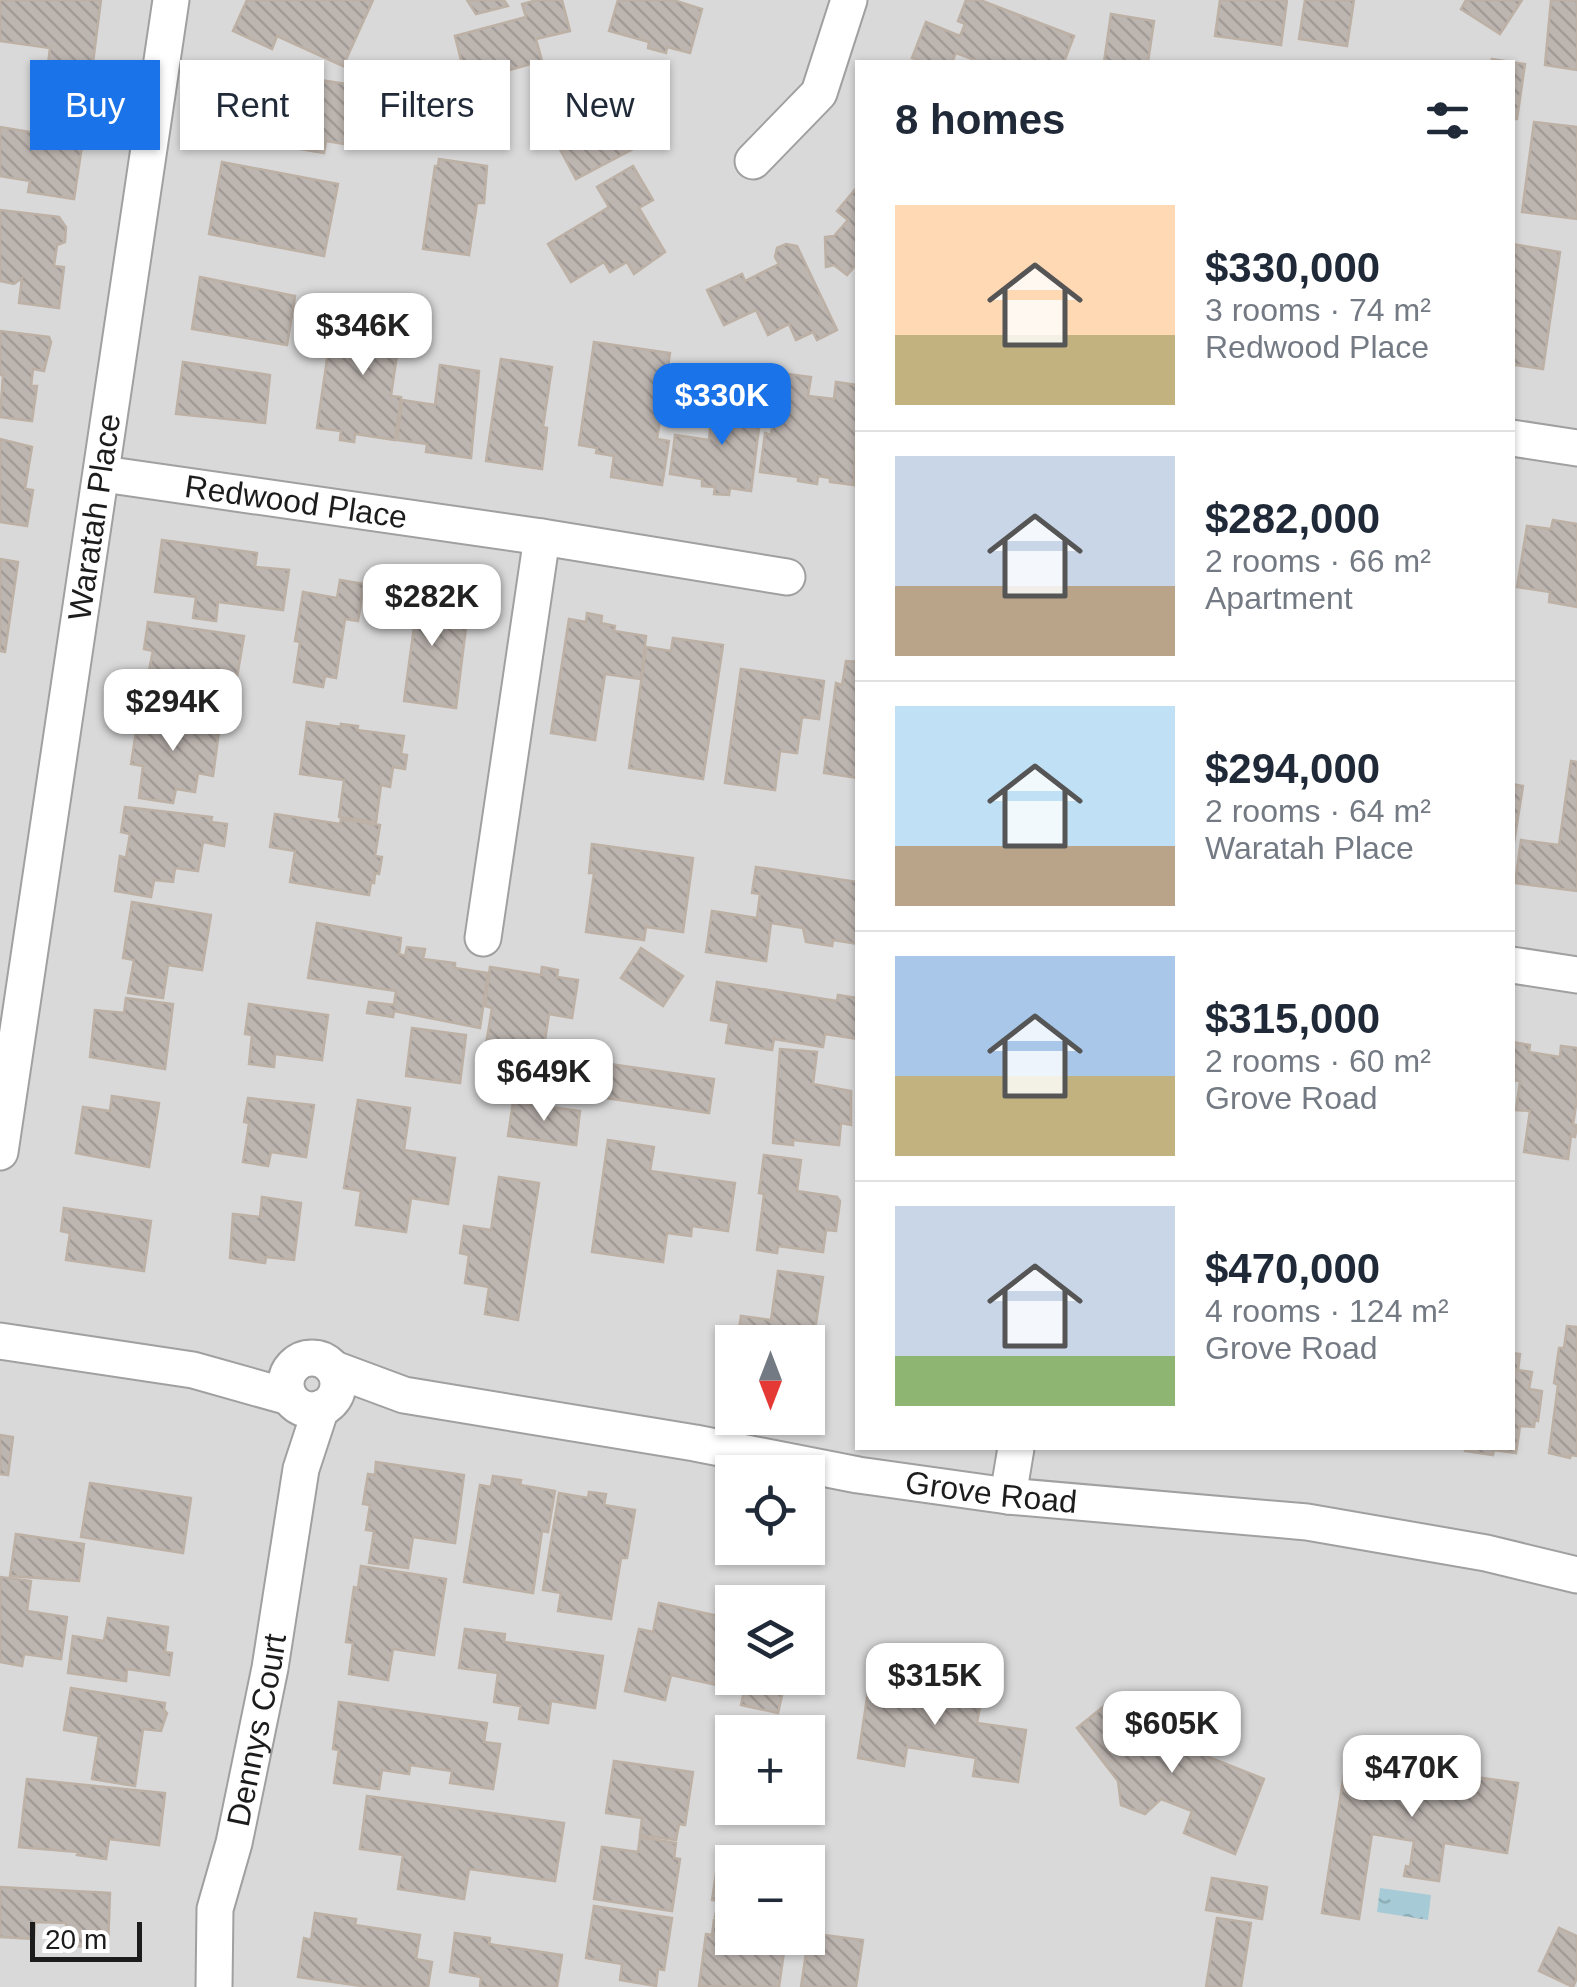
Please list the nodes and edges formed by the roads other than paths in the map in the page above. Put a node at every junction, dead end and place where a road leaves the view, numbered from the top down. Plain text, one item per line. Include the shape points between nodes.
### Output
1 (172, 0) edge
2 (848, 0) edge
3 (752, 161) dead end
4 (1515, 438) edge
5 (1577, 448) edge
6 (103, 474) junction
7 (542, 537) junction
8 (787, 577) dead end
9 (483, 938) dead end
10 (1515, 965) edge
11 (1577, 975) edge
12 (0, 1152) edge
13 (0, 1341) edge
14 (311, 1390) junction
15 (1016, 1450) edge
16 (1008, 1496) junction
17 (1577, 1575) edge
18 (214, 1987) edge

1 - 6 street, Waratah Place
2 - 3 street via 818,93
4 - 5 street
6 - 7 street, Redwood Place
6 - 12 street, Waratah Place
7 - 8 street, Redwood Place
7 - 9 street
10 - 11 street
13 - 14 street, Grove Road
14 - 16 street, Grove Road via 404,1395
14 - 18 street, Dennys Court via 270,1668 216,1910
15 - 16 street
16 - 17 street, Grove Road via 1307,1522 1486,1552

